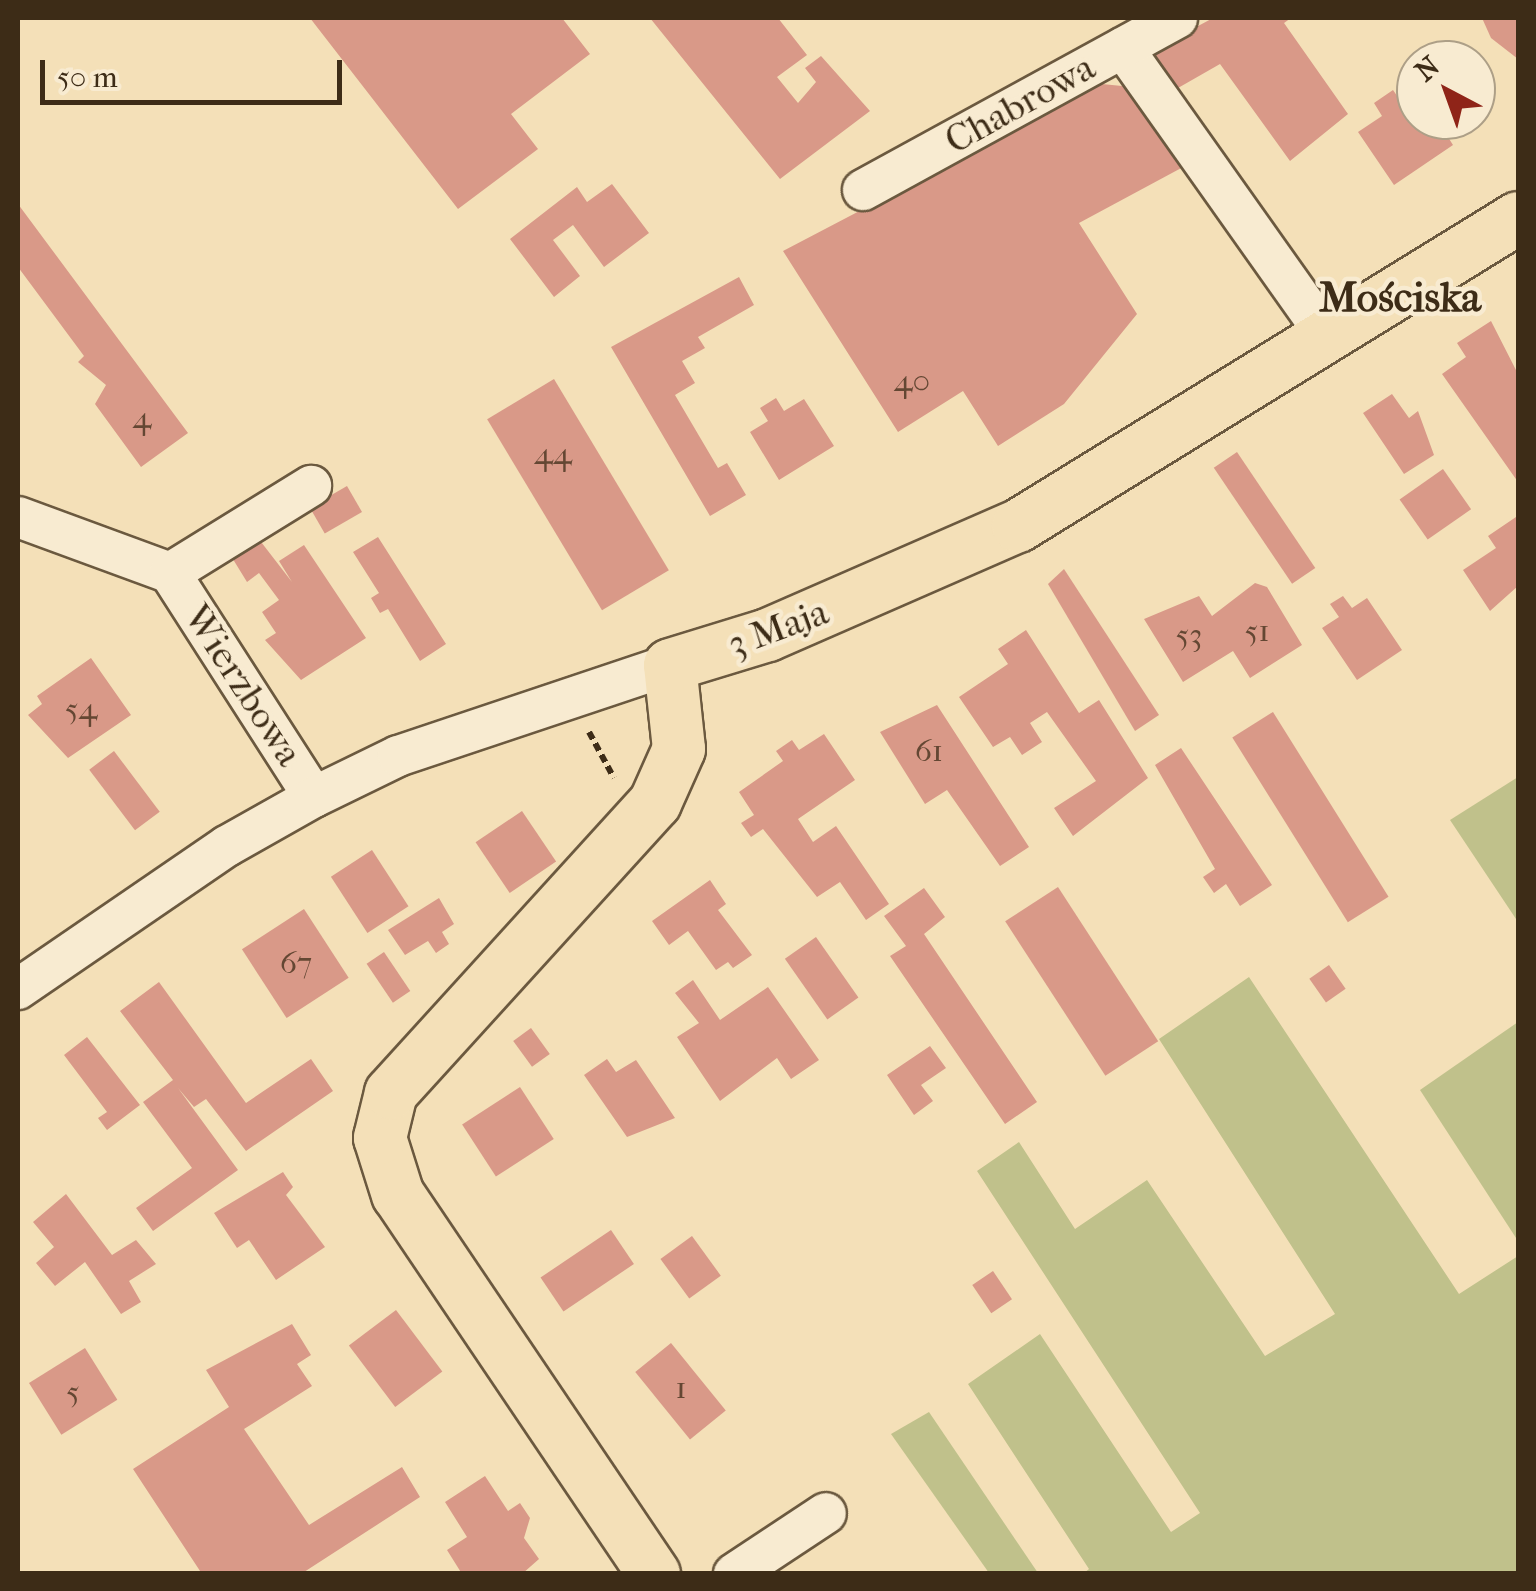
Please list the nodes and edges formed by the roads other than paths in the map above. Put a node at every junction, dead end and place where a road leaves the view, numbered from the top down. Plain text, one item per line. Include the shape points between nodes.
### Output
1 (1177, 18) edge
2 (1123, 48) junction
3 (863, 190) dead end
4 (1518, 218) edge
5 (1326, 336) junction
6 (312, 486) dead end
7 (18, 517) edge
8 (170, 573) junction
9 (670, 665) junction
10 (314, 798) junction
11 (18, 989) edge
12 (826, 1513) dead end
13 (654, 1574) edge
14 (734, 1574) edge

1 - 2 street, Chabrowa
2 - 3 street, Chabrowa
2 - 5 street
4 - 5 main road, 3 Maja
5 - 9 main road, 3 Maja via 1018,526 768,635
6 - 8 street, Wierzbowa
7 - 8 street, Wierzbowa
8 - 10 street, Wierzbowa
9 - 10 street, 3 Maja via 398,756
9 - 13 main road via 679,749 657,798 405,1076 382,1115 380,1138 398,1194
10 - 11 street, 3 Maja via 227,846
12 - 14 street

